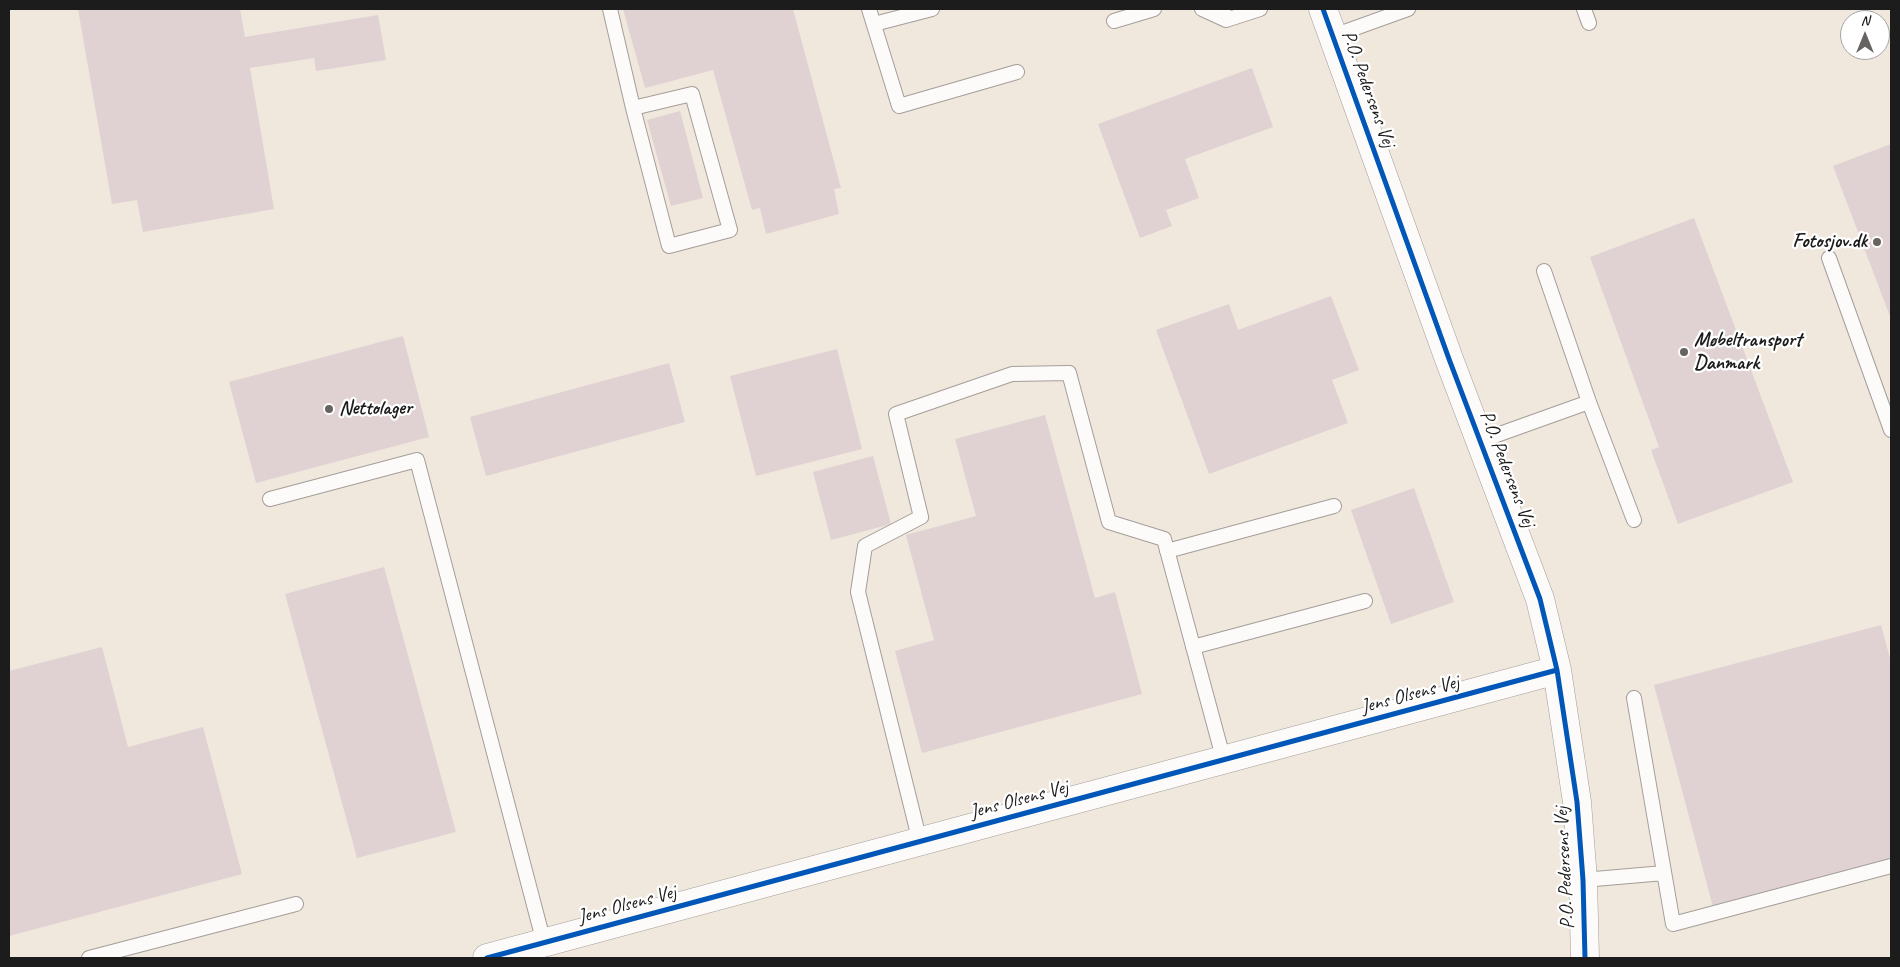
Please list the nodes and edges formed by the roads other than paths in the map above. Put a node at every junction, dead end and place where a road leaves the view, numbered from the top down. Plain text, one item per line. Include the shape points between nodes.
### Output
1 (610, 9) edge
2 (869, 9) edge
3 (932, 9) edge
4 (1154, 9) edge
5 (1202, 9) edge
6 (1260, 9) edge
7 (1322, 9) edge
8 (1408, 9) edge
9 (1584, 9) edge
10 (1224, 14) edge
11 (1114, 21) dead end
12 (1590, 23) dead end
13 (874, 24) junction
14 (1333, 36) junction
15 (1017, 72) dead end
16 (634, 108) junction
17 (1829, 258) dead end
18 (1544, 271) dead end
19 (1590, 402) junction
20 (1891, 430) edge
21 (1480, 441) junction
22 (270, 499) dead end
23 (1334, 506) dead end
24 (1634, 520) dead end
25 (1167, 551) junction
26 (1365, 601) dead end
27 (1193, 647) junction
28 (1557, 670) junction
29 (1634, 698) dead end
30 (1224, 761) junction
31 (920, 842) junction
32 (1891, 866) edge
33 (1664, 872) junction
34 (1583, 880) junction
35 (296, 904) dead end
36 (544, 943) junction
37 (89, 958) edge
38 (487, 958) edge
39 (1585, 958) edge

1 - 16 lane
2 - 13 lane
3 - 13 lane
4 - 11 lane
5 - 10 lane
6 - 10 lane
7 - 14 street, P.O. Pedersens Vej
8 - 14 lane
9 - 12 lane
13 - 15 lane via 899,106
14 - 21 street, P.O. Pedersens Vej
16 - 16 lane via 668,246 730,230 692,94
17 - 20 lane
18 - 19 lane
19 - 21 lane
19 - 24 lane
21 - 28 street, P.O. Pedersens Vej via 1540,599
22 - 36 lane via 417,460
23 - 25 lane
25 - 27 lane
25 - 31 lane via 1164,539 1110,522 1069,373 1012,374 896,414 921,517 865,546 858,592
26 - 27 lane
27 - 30 lane
28 - 30 street, Jens Olsens Vej
28 - 34 street, P.O. Pedersens Vej via 1577,802
29 - 33 lane
30 - 31 street, Jens Olsens Vej
31 - 36 street, Jens Olsens Vej
32 - 33 lane via 1673,924
33 - 34 lane
34 - 39 street, P.O. Pedersens Vej
35 - 37 lane
36 - 38 street, Jens Olsens Vej

